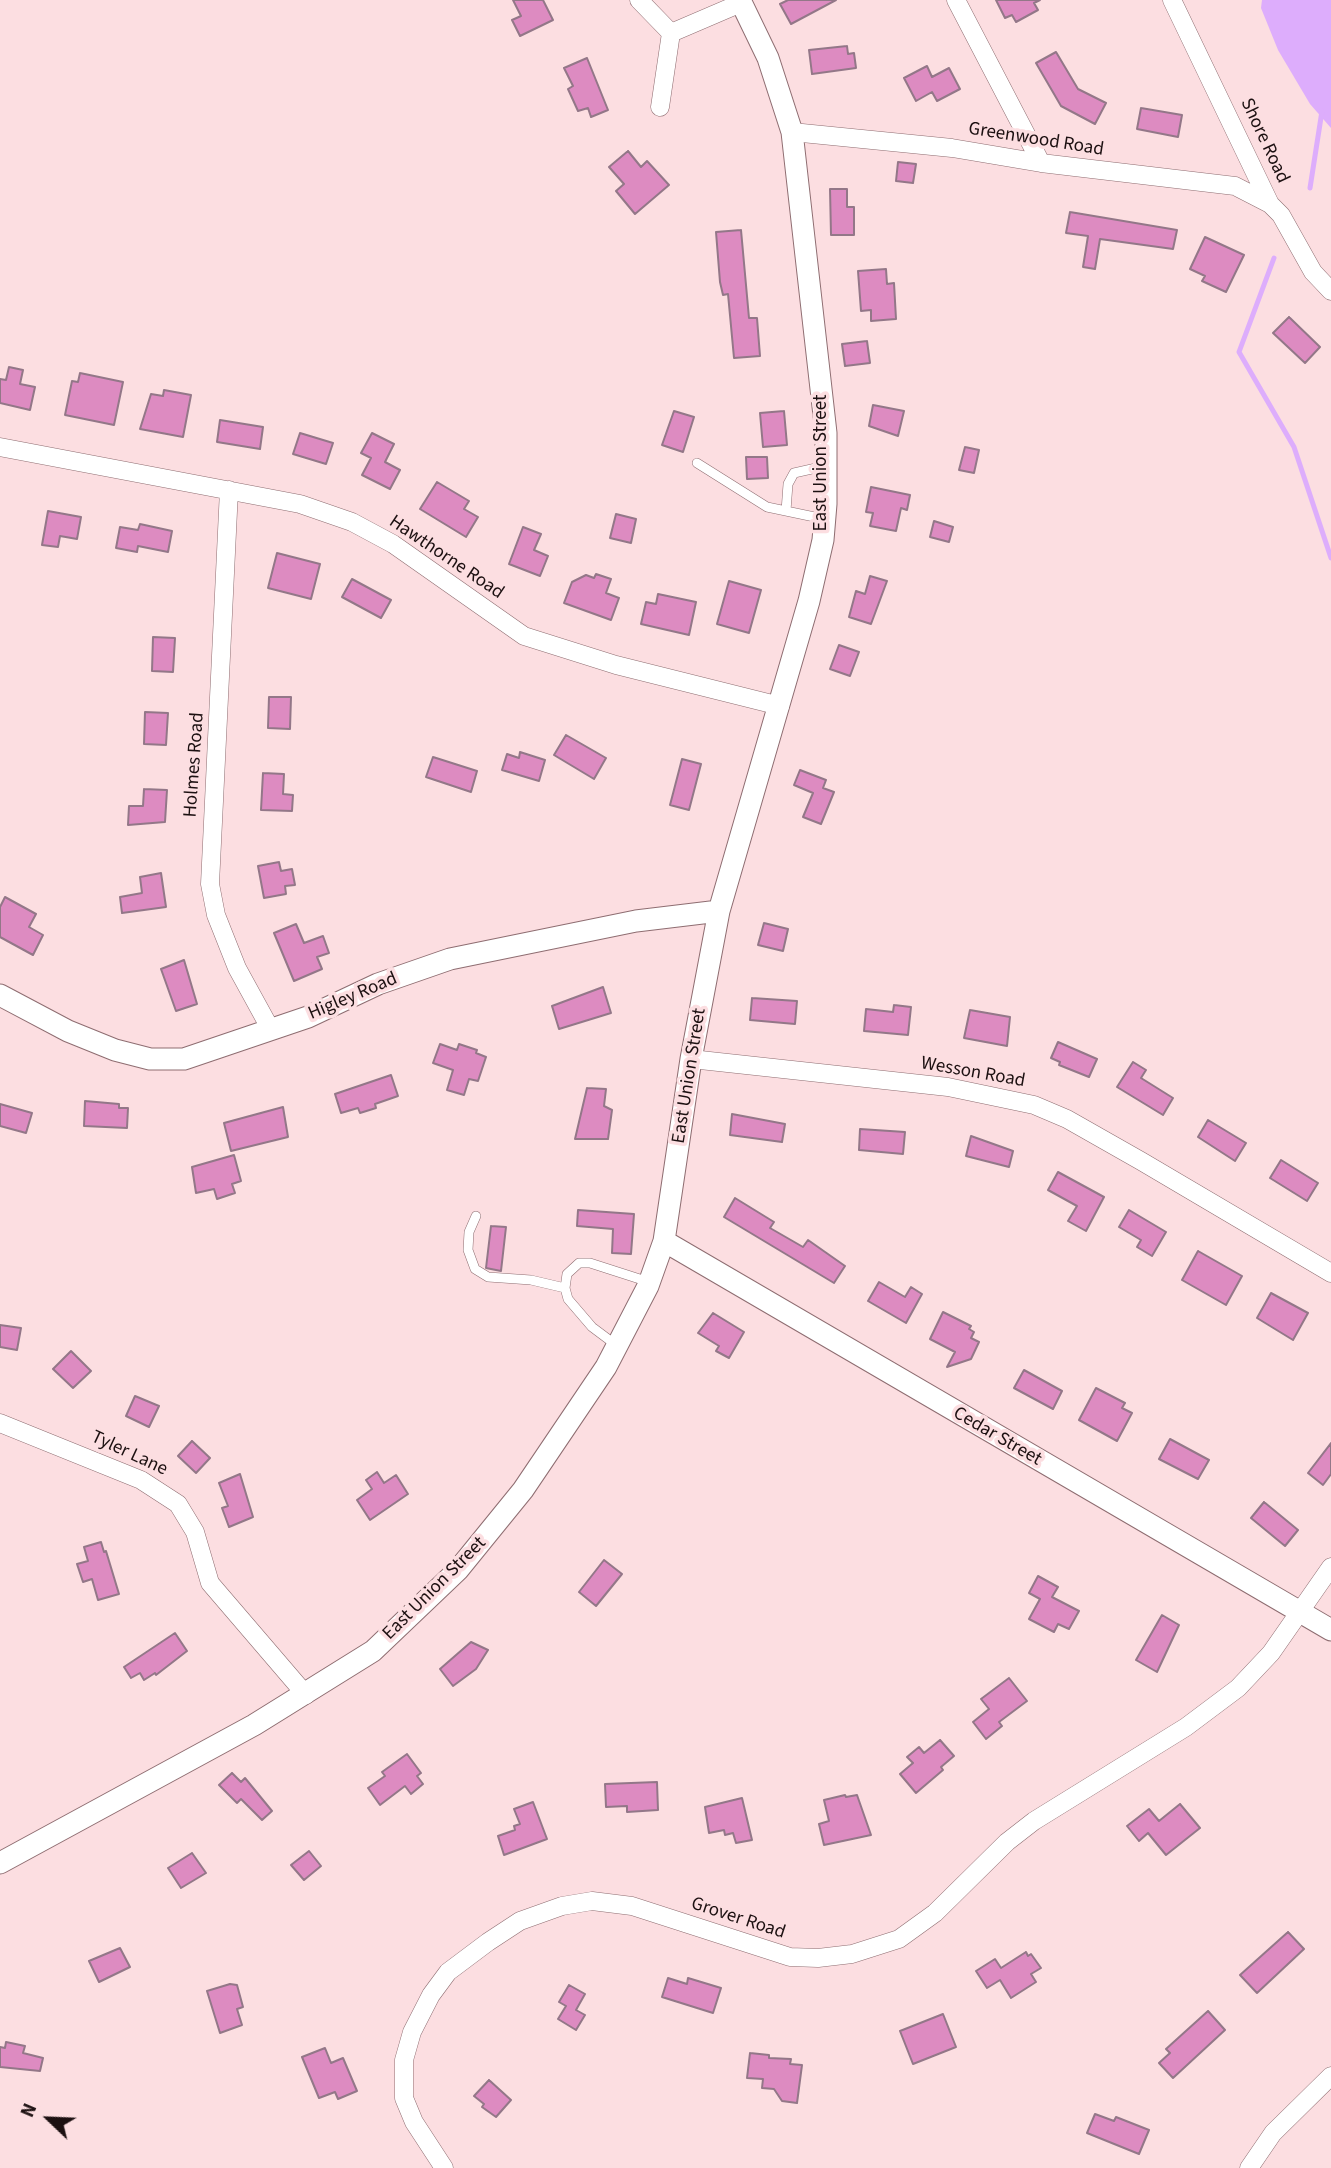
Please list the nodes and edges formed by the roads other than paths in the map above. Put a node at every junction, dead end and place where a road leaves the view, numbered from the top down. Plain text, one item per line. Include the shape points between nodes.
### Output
1 (639, 0) edge
2 (956, 0) edge
3 (1172, 0) edge
4 (740, 1) edge
5 (671, 33) junction
6 (660, 107) dead end
7 (792, 131) junction
8 (1041, 163) junction
9 (1270, 204) junction
10 (1331, 291) edge
11 (0, 447) edge
12 (697, 463) dead end
13 (826, 466) junction
14 (229, 490) junction
15 (786, 511) junction
16 (825, 519) junction
17 (780, 706) junction
18 (719, 911) junction
19 (0, 995) edge
20 (271, 1030) junction
21 (691, 1059) junction
22 (476, 1216) dead end
23 (664, 1241) junction
24 (1331, 1273) edge
25 (649, 1282) junction
26 (565, 1288) junction
27 (617, 1346) junction
28 (0, 1423) edge
29 (1331, 1567) edge
30 (1298, 1611) junction
31 (1331, 1630) edge
32 (306, 1695) junction
33 (0, 1863) edge
34 (1331, 2076) edge
35 (444, 2168) edge
36 (1249, 2168) edge

1 - 5 street
2 - 8 street
3 - 9 street, Shore Road
4 - 5 street
4 - 7 street, East Union Street via 768,58
5 - 6 street
7 - 8 street, Greenwood Road via 952,148
7 - 13 street, East Union Street via 817,334
8 - 9 street, Greenwood Road via 1235,186
9 - 10 street, Shore Road via 1282,215 1313,272
11 - 14 street, Hawthorne Road
12 - 15 lane via 753,500
13 - 15 lane via 794,473 788,484
13 - 16 street, East Union Street
14 - 17 street, Hawthorne Road via 300,504 352,523 393,544 533,640
14 - 20 street, Holmes Road via 210,884 216,915 237,968
15 - 16 lane
16 - 17 street, East Union Street via 809,601
17 - 18 street, East Union Street
18 - 20 street, Higley Road via 636,921 450,959
18 - 21 street, East Union Street
19 - 20 street, Higley Road via 68,1031 150,1059 184,1059
21 - 23 street, East Union Street
21 - 24 street, Wesson Road via 948,1087 1034,1105 1120,1149
22 - 26 lane via 468,1250 475,1269 488,1277
23 - 25 street, East Union Street
23 - 30 street, Cedar Street
25 - 26 lane via 612,1268 579,1263 568,1274
25 - 27 street, East Union Street
26 - 27 lane via 578,1312
27 - 32 street, East Union Street via 523,1490 458,1570 373,1651
28 - 32 street, Tyler Lane via 141,1480 178,1504 195,1532 210,1583
29 - 30 street, Grover Road
30 - 31 street, Cedar Street
30 - 35 street, Grover Road via 1257,1670 1218,1704 1034,1821 935,1913 884,1946 836,1956 790,1957 632,1906 592,1901 520,1921 448,1972 412,2032 404,2060 404,2098
32 - 33 street, East Union Street
34 - 36 street via 1273,2133

